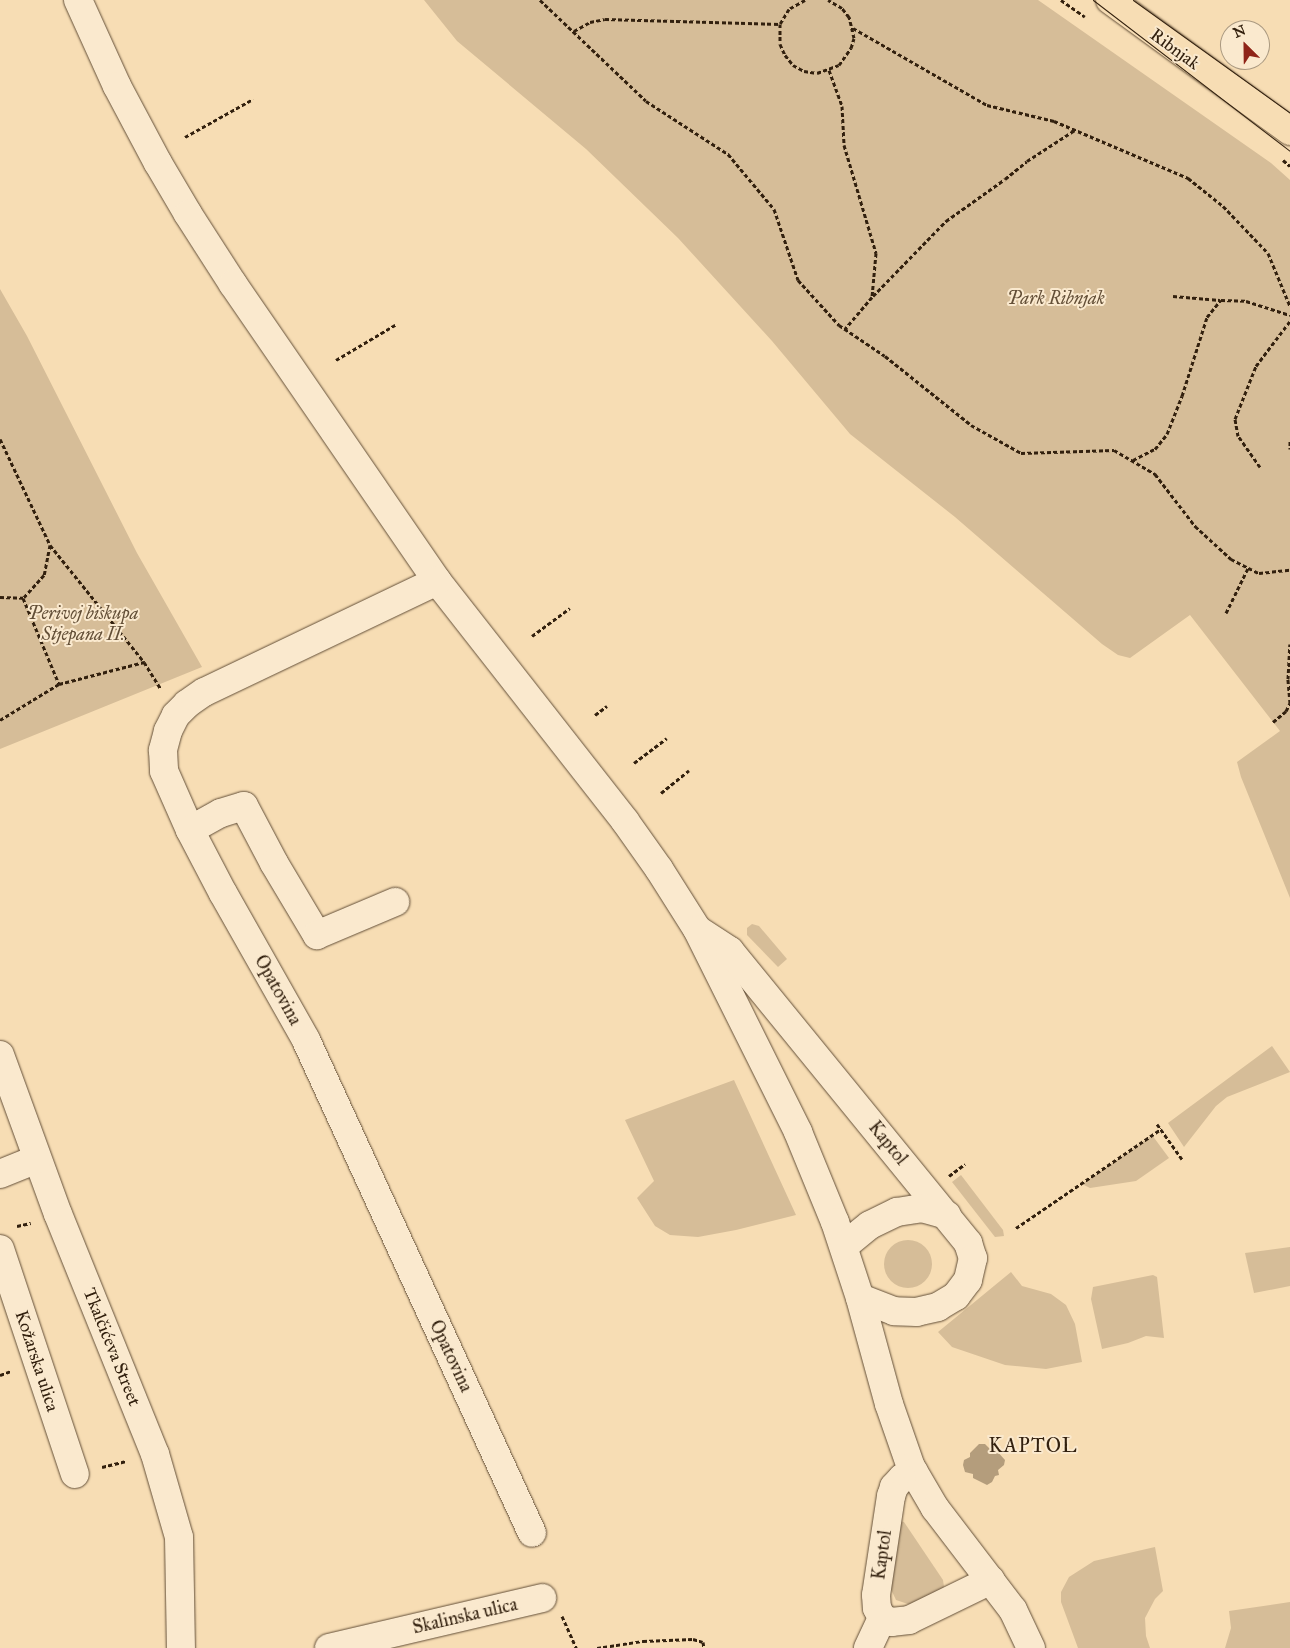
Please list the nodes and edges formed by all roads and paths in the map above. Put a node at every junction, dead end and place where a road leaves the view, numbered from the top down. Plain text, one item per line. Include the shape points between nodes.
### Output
1 (78, 0) edge
2 (540, 0) edge
3 (805, 0) edge
4 (828, 0) edge
5 (1110, 0) edge
6 (780, 24) junction
7 (853, 28) junction
8 (574, 31) junction
9 (829, 70) junction
10 (253, 99) dead end
11 (1075, 130) junction
12 (1290, 131) edge
13 (185, 137) dead end
14 (1173, 296) dead end
15 (872, 297) junction
16 (1221, 300) junction
17 (1290, 306) edge
18 (1290, 315) edge
19 (1290, 321) edge
20 (395, 325) dead end
21 (845, 329) junction
22 (336, 360) dead end
23 (0, 439) edge
24 (1290, 441) edge
25 (1290, 449) edge
26 (1132, 460) junction
27 (1260, 467) dead end
28 (50, 545) junction
29 (1248, 568) junction
30 (1290, 570) edge
31 (437, 582) junction
32 (0, 597) edge
33 (22, 598) junction
34 (570, 608) dead end
35 (1226, 613) dead end
36 (532, 636) dead end
37 (1290, 644) edge
38 (144, 662) junction
39 (59, 684) junction
40 (607, 706) dead end
41 (595, 715) dead end
42 (176, 716) junction
43 (0, 720) edge
44 (1273, 722) dead end
45 (667, 738) dead end
46 (634, 763) dead end
47 (689, 770) dead end
48 (662, 793) dead end
49 (190, 830) junction
50 (395, 902) dead end
51 (697, 929) junction
52 (0, 1055) edge
53 (1157, 1124) dead end
54 (1161, 1129) junction
55 (37, 1159) junction
56 (1182, 1159) dead end
57 (965, 1164) dead end
58 (0, 1174) edge
59 (942, 1181) dead end
60 (947, 1215) junction
61 (1016, 1228) dead end
62 (844, 1246) junction
63 (0, 1249) edge
64 (860, 1298) junction
65 (914, 1472) junction
66 (75, 1474) dead end
67 (532, 1533) dead end
68 (991, 1580) junction
69 (542, 1598) dead end
70 (882, 1618) junction
71 (181, 1648) edge
72 (329, 1648) edge
73 (597, 1648) edge
74 (704, 1648) edge
75 (868, 1648) edge
76 (1031, 1648) edge

1 - 31 street via 118,86 188,214
2 - 8 path
3 - 6 path via 789,9
4 - 7 path via 842,8
5 - 12 main road, Ribnjak
6 - 8 path via 605,19 590,22
6 - 9 path via 780,44 784,56 793,65 817,73
7 - 9 path via 846,58
7 - 11 path via 987,105 1054,121
8 - 21 path via 646,101 728,154 774,209 798,280
9 - 15 path via 842,106 844,145 876,253
10 - 13 path
11 - 15 path via 946,221
11 - 17 path via 1188,178 1223,206 1268,253
14 - 16 path
15 - 21 path
16 - 18 path via 1246,302
16 - 26 path via 1207,317 1167,434 1155,449
19 - 27 path via 1256,366 1235,419 1238,436
20 - 22 path
21 - 26 path via 885,356 971,425 1021,453 1114,450
23 - 28 path
24 - 25 path
26 - 29 path via 1155,474 1195,526 1231,559
28 - 33 path via 44,576
28 - 38 path
29 - 30 path via 1259,573
29 - 35 path
31 - 42 street, Opatovina via 221,683 187,704
31 - 51 street via 625,821
32 - 33 path
33 - 39 path
34 - 36 path
37 - 44 path via 1290,703
38 - 39 path
38 - 42 path
39 - 43 path
40 - 41 path
42 - 49 street, Opatovina via 163,750 164,771
45 - 46 path
47 - 48 path
49 - 50 street via 221,813 244,806 274,863 318,934
49 - 67 street, Opatovina via 306,1040
51 - 60 street, Kaptol via 730,951
51 - 62 street via 798,1132
52 - 55 street, Tkalčićeva Street
53 - 54 path
54 - 56 path
54 - 61 path
55 - 58 street
55 - 71 street, Tkalčićeva Street via 155,1454 180,1537
57 - 59 path
60 - 62 street via 922,1208 897,1212 870,1225
60 - 64 street, Kaptol via 968,1243 973,1258 968,1280 956,1296 938,1307 917,1312 894,1311
62 - 64 street
63 - 66 street, Kožarska ulica
64 - 65 street via 889,1404
65 - 68 street via 935,1508
65 - 70 street, Kaptol via 902,1478 891,1496 877,1588 877,1608
68 - 70 street via 909,1620 891,1622
68 - 76 street via 1013,1610
69 - 72 street, Skalinska ulica
70 - 75 street
73 - 74 path via 643,1641 694,1639 703,1642

